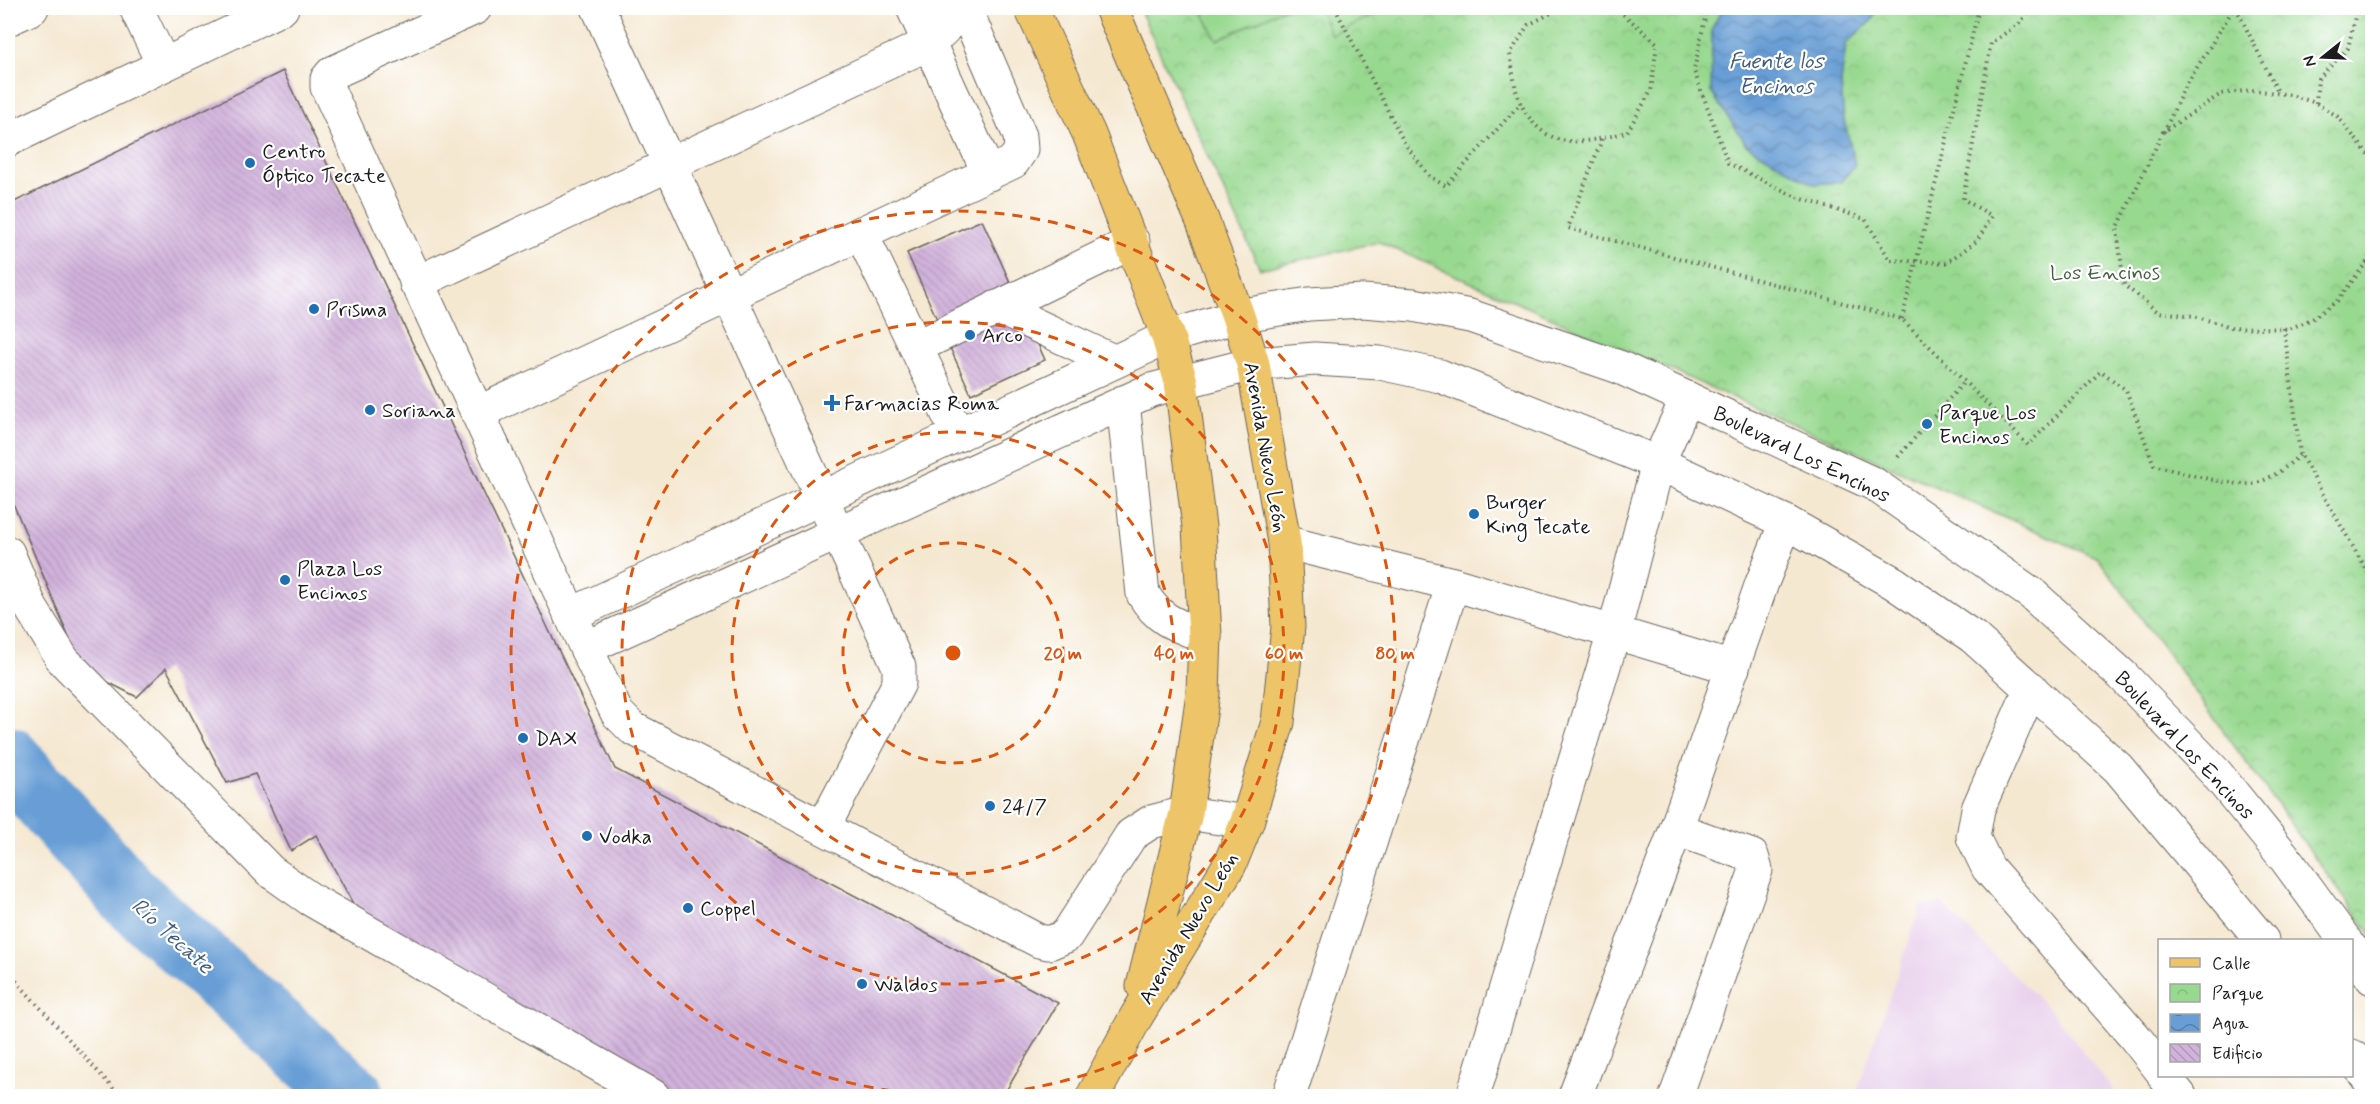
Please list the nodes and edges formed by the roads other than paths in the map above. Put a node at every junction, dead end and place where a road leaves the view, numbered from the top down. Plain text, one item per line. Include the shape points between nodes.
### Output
1 (32, 8) edge
2 (136, 8) edge
3 (282, 8) edge
4 (475, 8) edge
5 (598, 8) edge
6 (913, 8) edge
7 (951, 8) edge
8 (965, 8) edge
9 (1031, 8) edge
10 (1111, 8) edge
11 (8, 19) edge
12 (930, 43) junction
13 (163, 64) junction
14 (8, 141) edge
15 (669, 165) junction
16 (989, 174) junction
17 (861, 233) junction
18 (1133, 242) junction
19 (416, 283) junction
20 (729, 295) junction
21 (997, 308) junction
22 (1238, 316) junction
23 (1168, 337) junction
24 (916, 347) junction
25 (1113, 361) junction
26 (1253, 364) junction
27 (1181, 382) junction
28 (1687, 398) junction
29 (1123, 402) junction
30 (478, 413) junction
31 (958, 435) junction
32 (1658, 463) junction
33 (822, 498) junction
34 (1786, 522) junction
35 (837, 532) junction
36 (1284, 542) junction
37 (8, 553) edge
38 (1453, 584) junction
39 (570, 615) junction
40 (1614, 633) junction
41 (1205, 636) junction
42 (586, 648) junction
43 (1733, 668) junction
44 (2031, 688) junction
45 (1186, 813) junction
46 (1247, 822) junction
47 (824, 826) junction
48 (1676, 829) junction
49 (2261, 939) edge
50 (2343, 939) edge
51 (2353, 952) edge
52 (2373, 978) edge
53 (1136, 1017) junction
54 (2353, 1057) edge
55 (2158, 1067) edge
56 (2165, 1077) edge
57 (2373, 1084) edge
58 (1478, 1095) edge
59 (653, 1096) edge
60 (1093, 1096) edge
61 (1289, 1096) edge
62 (1575, 1096) edge
63 (1676, 1096) edge
64 (2180, 1096) edge

1 - 11 street
2 - 13 street
3 - 13 street
4 - 19 street via 332,73 327,79 348,136
5 - 15 street
6 - 12 street
7 - 12 street via 945,28
8 - 16 street via 1020,136 1021,150 1013,162
9 - 18 main road, Avenida Nuevo León
10 - 22 main road, Avenida Nuevo León via 1203,222
12 - 15 street
12 - 16 street
13 - 14 street
15 - 19 street
15 - 20 street
16 - 17 street
17 - 20 street
17 - 24 street
18 - 21 street
18 - 23 main road, Avenida Nuevo León
19 - 30 street
20 - 30 street
20 - 33 street
21 - 24 street
21 - 25 street
22 - 23 street, Boulevard Los Encinos
22 - 26 main road, Avenida Nuevo León
22 - 28 street, Boulevard Los Encinos via 1308,304 1363,301 1413,305 1470,316 1609,363
23 - 25 street, Boulevard Los Encinos
23 - 27 main road, Avenida Nuevo León
24 - 31 street
25 - 31 street, Boulevard Los Encinos
26 - 27 street
26 - 32 street via 1315,359 1380,363 1440,376
26 - 36 main road, Avenida Nuevo León
27 - 29 street
27 - 41 main road, Avenida Nuevo León via 1199,527
28 - 32 street
28 - 50 street, Boulevard Los Encinos via 1874,484 2032,594 2122,675 2216,774 2285,858
29 - 35 street
29 - 41 street via 1143,594 1164,620
30 - 39 street
31 - 33 street, Boulevard Los Encinos
32 - 34 street
32 - 40 street
33 - 35 street
33 - 39 street, Boulevard Los Encinos
34 - 43 street
34 - 44 street via 1894,583 1973,637
35 - 42 street
35 - 47 street via 900,674 899,683
36 - 38 street
36 - 46 main road, Avenida Nuevo León via 1288,627 1278,722
37 - 59 street via 32,608 63,660 270,871 310,899
38 - 40 street
38 - 61 street
39 - 42 street
40 - 43 street
40 - 58 street
41 - 45 main road, Avenida Nuevo León via 1203,693
42 - 47 street via 622,721
43 - 48 street
44 - 49 street via 2118,768
44 - 55 street via 1978,809 1973,837 1988,868
45 - 46 street
45 - 47 street via 1151,822 1131,835 1066,936 1049,943
45 - 53 main road, Avenida Nuevo León
46 - 53 main road, Avenida Nuevo León via 1230,864
48 - 62 street
48 - 63 street via 1752,855 1756,870
51 - 52 street, Boulevard Los Encinos
53 - 60 main road
54 - 57 street
56 - 64 street

